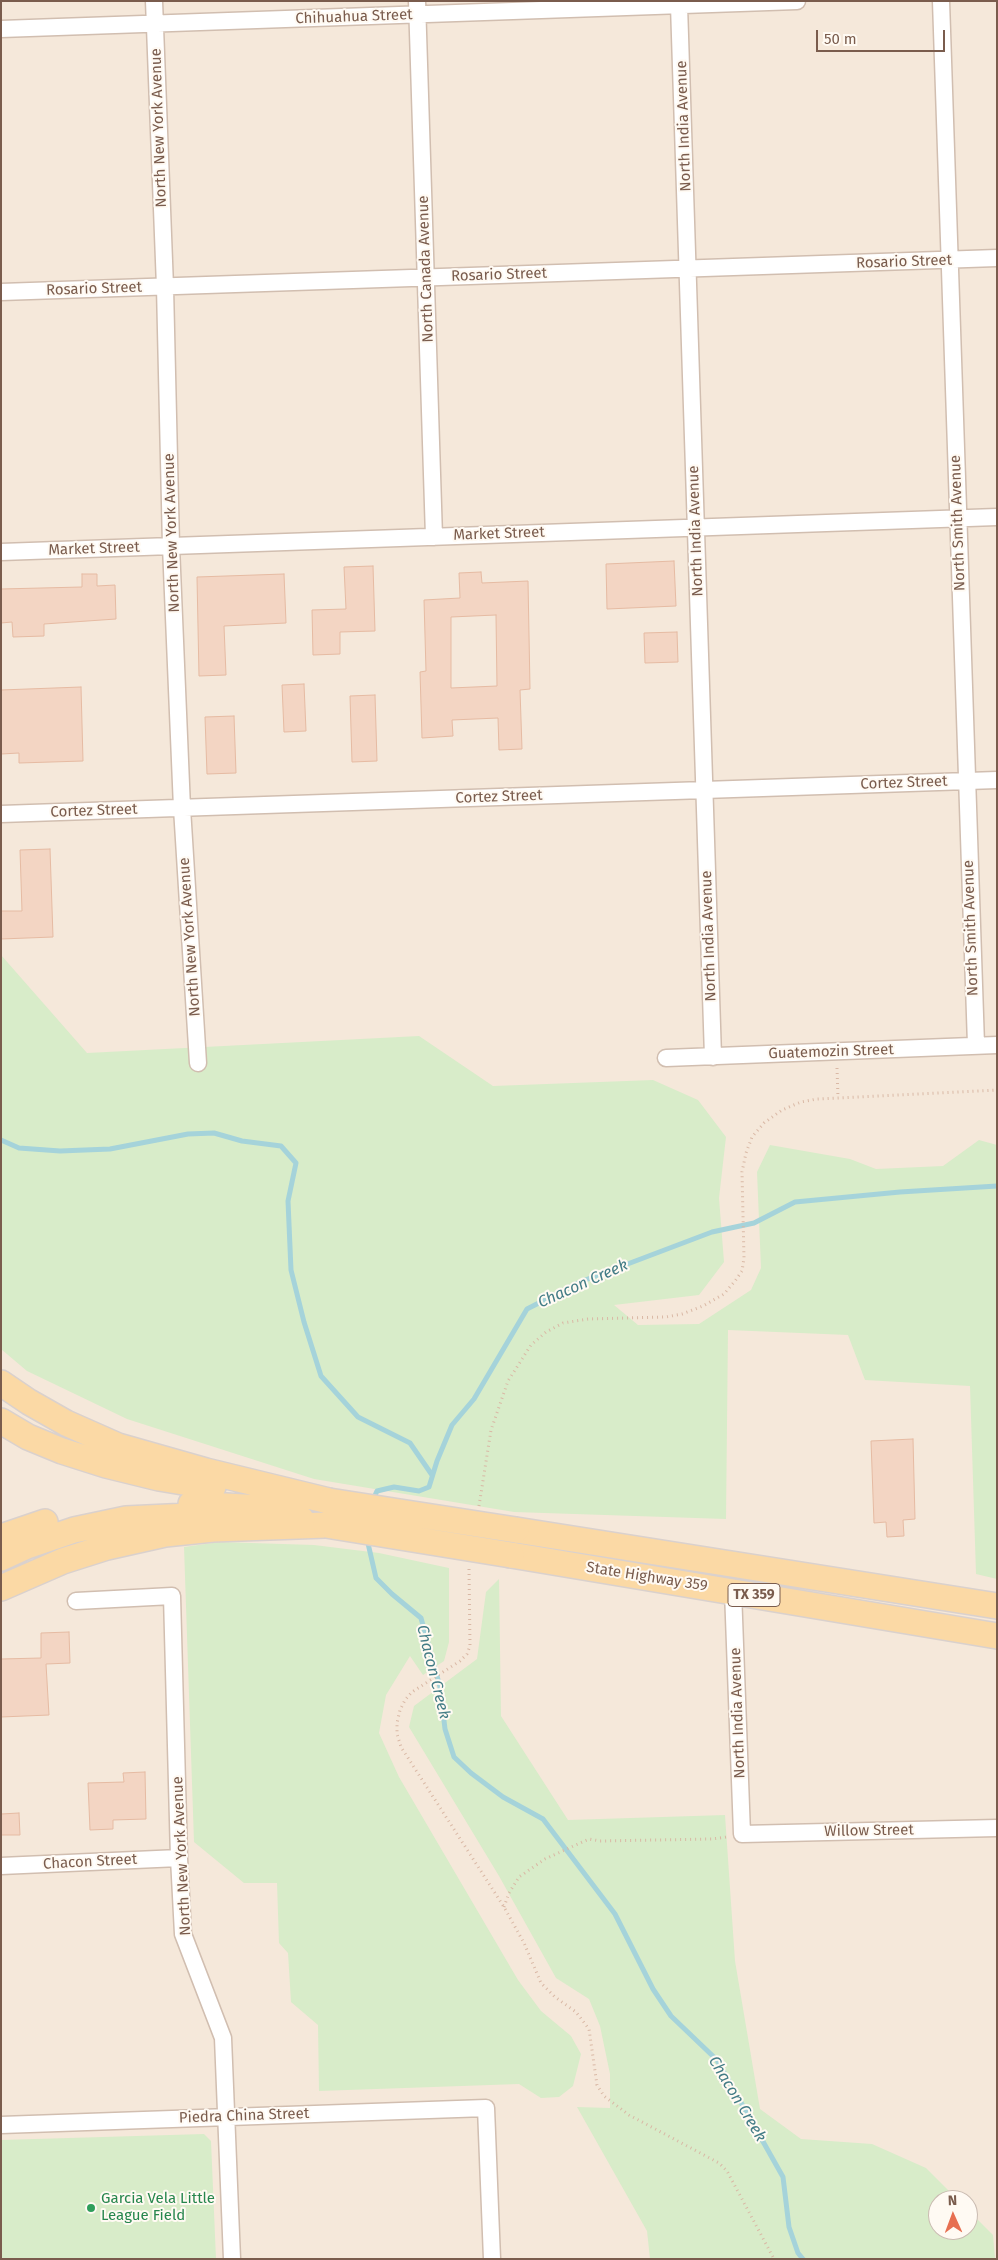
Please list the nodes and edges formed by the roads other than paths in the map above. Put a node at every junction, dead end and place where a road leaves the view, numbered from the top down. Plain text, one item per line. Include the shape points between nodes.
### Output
1 (154, 1) edge
2 (797, 1) edge
3 (941, 1) edge
4 (679, 5) junction
5 (417, 8) edge
6 (155, 24) junction
7 (1, 29) edge
8 (997, 258) edge
9 (951, 260) junction
10 (689, 269) junction
11 (427, 278) junction
12 (165, 286) junction
13 (1, 292) edge
14 (997, 517) edge
15 (958, 518) junction
16 (696, 527) junction
17 (434, 537) junction
18 (171, 546) junction
19 (1, 552) edge
20 (997, 780) edge
21 (966, 781) junction
22 (704, 790) junction
23 (182, 808) junction
24 (1, 814) edge
25 (997, 1044) edge
26 (976, 1045) junction
27 (714, 1057) junction
28 (666, 1058) dead end
29 (198, 1064) dead end
30 (1, 1383) edge
31 (1, 1421) edge
32 (328, 1513) junction
33 (1, 1537) edge
34 (1, 1558) edge
35 (1, 1588) edge
36 (733, 1591) junction
37 (76, 1601) dead end
38 (997, 1606) edge
39 (997, 1637) edge
40 (997, 1828) edge
41 (742, 1834) joint
42 (179, 1858) junction
43 (1, 1866) edge
44 (227, 2116) junction
45 (1, 2125) edge
46 (232, 2259) edge
47 (492, 2259) edge

1 - 6 street, North New York Avenue
2 - 4 street, Chihuahua Street
3 - 9 street, North Smith Avenue
4 - 5 street, Chihuahua Street
4 - 10 street, North India Avenue
5 - 6 street, Chihuahua Street
5 - 11 street, North Canada Avenue
6 - 7 street, Chihuahua Street
6 - 12 street, North New York Avenue
8 - 9 street, Rosario Street
9 - 10 street, Rosario Street
9 - 15 street, North Smith Avenue
10 - 11 street, Rosario Street
10 - 16 street, North India Avenue
11 - 12 street, Rosario Street
11 - 17 street, North Canada Avenue
12 - 13 street, Rosario Street
12 - 18 street, North New York Avenue
14 - 15 street, Market Street
15 - 16 street, Market Street
15 - 21 street, North Smith Avenue
16 - 17 street, Market Street
16 - 22 street, North India Avenue
17 - 18 street, Market Street
18 - 19 street, Market Street
18 - 23 street, North New York Avenue
20 - 21 street, Cortez Street
21 - 22 street, Cortez Street
21 - 26 street, North Smith Avenue
22 - 23 street, Cortez Street
22 - 27 street, North India Avenue
23 - 24 street, Cortez Street
23 - 29 street, North New York Avenue
25 - 26 street, Guatemozin Street
26 - 27 street, Guatemozin Street
27 - 28 street, Guatemozin Street
30 - 32 main road via 66,1423 118,1446 206,1471
31 - 32 main road via 62,1451 106,1465 159,1478 254,1493
32 - 33 main road via 177,1503 134,1505 88,1512
32 - 34 main road via 126,1518 74,1530
32 - 35 main road via 165,1534 107,1547 63,1561
32 - 36 main road, State Highway 359 / TX 359, bridge via 511,1555
32 - 38 main road, State Highway 359 / TX 359, bridge via 516,1530
36 - 39 main road, State Highway 359 / TX 359
36 - 41 street, North India Avenue
37 - 42 street, North New York Avenue via 172,1596
40 - 41 street, Willow Street
42 - 43 street, Chacon Street
42 - 44 street, North New York Avenue via 183,1934 223,2038
44 - 45 street, Piedra China Street
44 - 46 street, North New York Avenue
44 - 47 street, Piedra China Street via 486,2108

